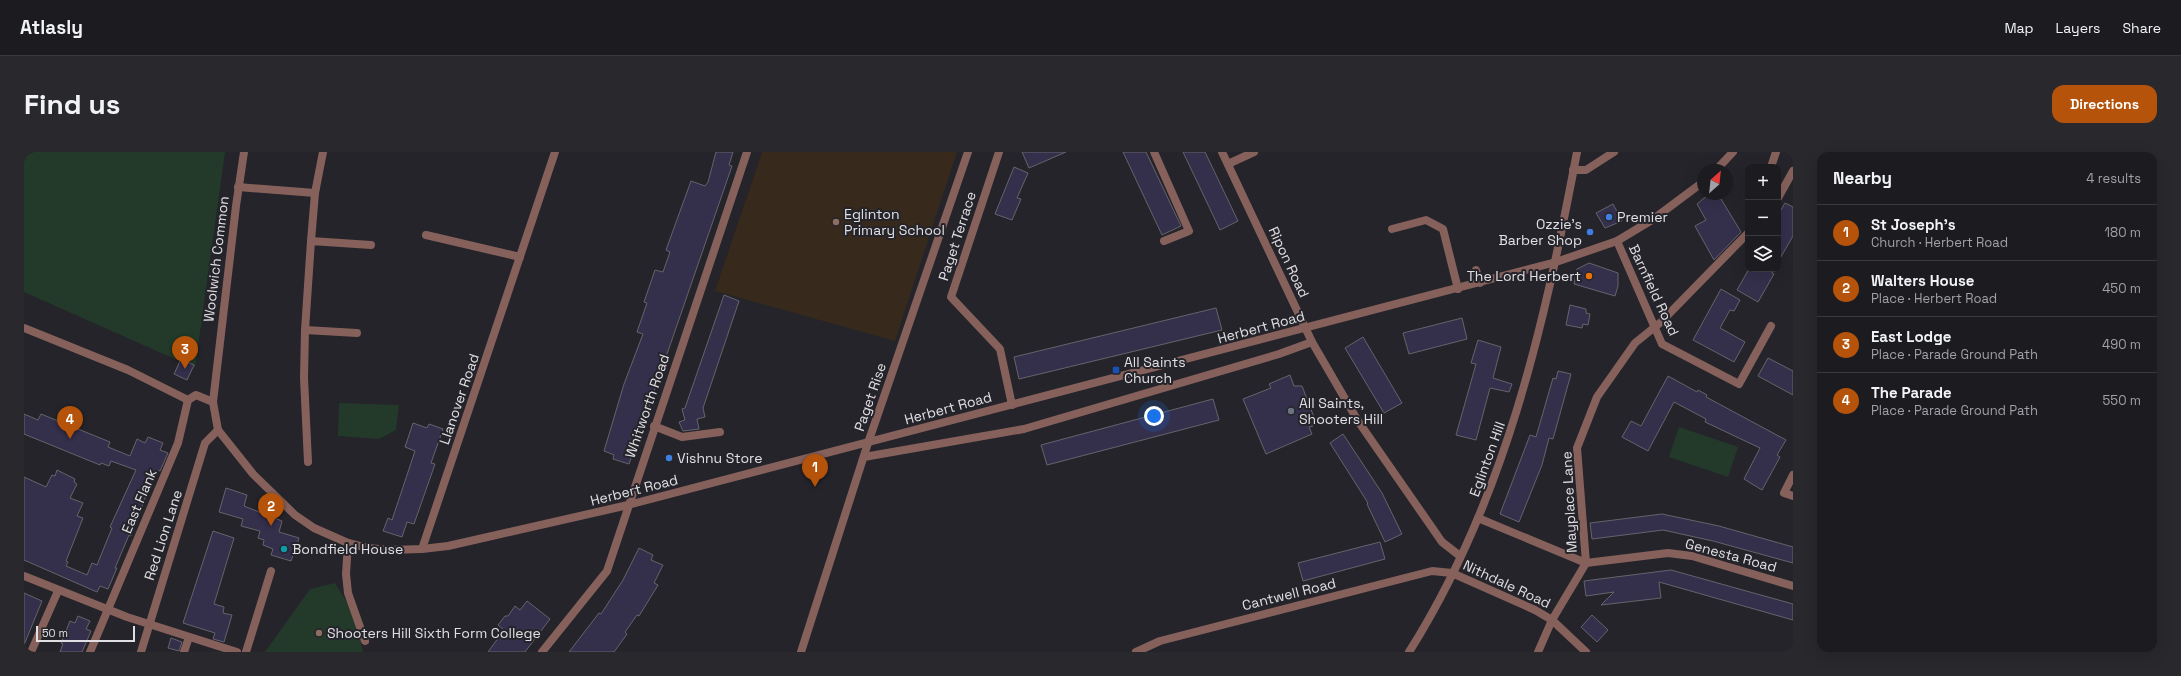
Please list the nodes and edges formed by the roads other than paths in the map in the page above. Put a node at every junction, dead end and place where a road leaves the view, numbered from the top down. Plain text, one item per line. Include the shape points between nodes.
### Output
1 (244, 152) edge
2 (323, 152) edge
3 (556, 152) edge
4 (747, 152) edge
5 (968, 152) edge
6 (999, 152) edge
7 (1154, 152) edge
8 (1222, 152) edge
9 (1254, 152) edge
10 (1577, 152) edge
11 (1614, 152) edge
12 (1733, 152) edge
13 (1776, 152) edge
14 (1228, 164) junction
15 (1722, 164) edge
16 (1772, 164) edge
17 (1573, 170) junction
18 (1793, 171) edge
19 (1697, 186) edge
20 (238, 187) junction
21 (315, 193) junction
22 (1781, 193) edge
23 (1392, 229) dead end
24 (426, 235) dead end
25 (1745, 236) edge
26 (311, 241) junction
27 (1164, 241) dead end
28 (1617, 241) junction
29 (371, 245) dead end
30 (520, 257) junction
31 (1556, 262) junction
32 (1476, 270) dead end
33 (1480, 283) junction
34 (1458, 289) junction
35 (1771, 326) dead end
36 (24, 328) edge
37 (1305, 328) junction
38 (1655, 328) junction
39 (305, 330) junction
40 (357, 333) dead end
41 (1312, 342) junction
42 (188, 400) junction
43 (213, 402) junction
44 (1012, 405) junction
45 (654, 426) junction
46 (218, 430) junction
47 (720, 432) dead end
48 (868, 442) junction
49 (864, 456) junction
50 (308, 462) dead end
51 (1793, 476) edge
52 (1793, 496) edge
53 (628, 505) junction
54 (1478, 518) junction
55 (348, 543) junction
56 (422, 549) junction
57 (1460, 556) junction
58 (1586, 563) junction
59 (271, 572) dead end
60 (1452, 573) junction
61 (24, 576) edge
62 (1793, 586) edge
63 (58, 591) junction
64 (107, 610) junction
65 (1552, 620) junction
66 (149, 624) junction
67 (189, 637) junction
68 (365, 641) dead end
69 (31, 652) edge
70 (90, 652) edge
71 (141, 652) edge
72 (184, 652) edge
73 (237, 652) edge
74 (246, 652) edge
75 (542, 652) edge
76 (801, 652) edge
77 (1136, 652) edge
78 (1409, 652) edge
79 (1538, 652) edge
80 (1586, 652) edge

1 - 20 street, Woolwich Common
2 - 21 street
3 - 30 street, Llanover Road
4 - 45 street, Whitworth Road
5 - 48 street, Paget Rise
6 - 44 street, Paget Terrace via 951,296 1000,349
7 - 27 street via 1189,231
8 - 14 street, Ripon Road
9 - 14 street
10 - 17 street, Eglinton Hill
11 - 17 street via 1586,170
12 - 15 street
13 - 16 street
14 - 37 street, Ripon Road
17 - 31 street, Eglinton Hill
18 - 22 street
19 - 28 street, Herbert Road via 1652,220
20 - 21 street, Woolwich Common
20 - 43 street, Woolwich Common
21 - 26 street
23 - 34 street via 1426,220 1443,229
24 - 30 street
25 - 38 street, Mayplace Lane
26 - 29 street
26 - 39 street
28 - 31 street, Herbert Road
28 - 38 street, Barnfield Road
30 - 56 street, Llanover Road
31 - 33 street, Herbert Road
31 - 54 street, Eglinton Hill via 1524,389 1508,441
32 - 33 street
33 - 34 street, Herbert Road
34 - 37 street, Herbert Road
35 - 38 street, Barnfield Road via 1739,384 1662,344
36 - 42 street via 128,370
37 - 41 street, Ripon Road
37 - 44 street, Herbert Road
38 - 58 street, Mayplace Lane via 1635,344 1597,397 1577,448
39 - 40 street
39 - 50 street via 304,378
41 - 49 street, Herbert Road via 1280,354 1024,430
41 - 57 street, Ripon Road via 1358,421 1388,465 1442,542
42 - 43 street via 196,395
42 - 64 street, East Flank via 178,443
43 - 46 street, Woolwich Common
44 - 48 street, Herbert Road
45 - 47 street via 682,437
45 - 53 street, Whitworth Road
46 - 55 street, Herbert Road via 253,474 294,514 314,528
46 - 66 street, Red Lion Lane via 205,443
48 - 49 street, Paget Rise
48 - 53 street, Herbert Road
49 - 76 street, Paget Rise
51 - 52 street via 1784,493
53 - 56 street, Herbert Road via 448,546
53 - 75 street, Whitworth Road via 607,571
54 - 57 street, Eglinton Hill
54 - 58 street, Genesta Road
55 - 56 street, Herbert Road via 390,550
55 - 68 street via 348,593
57 - 60 street, Eglinton Hill
58 - 62 street, Genesta Road via 1668,553 1692,556
58 - 65 street, Mayplace Lane
59 - 74 street
60 - 65 street, Nithdale Road
60 - 77 street, Cantwell Road via 1424,572 1160,641
60 - 78 street, Eglinton Hill
61 - 63 street
63 - 64 street
63 - 69 street
64 - 66 street
64 - 70 street, East Flank
65 - 79 street, Mayplace Lane
65 - 80 street, Nithdale Road
66 - 67 street
66 - 71 street, Red Lion Lane
67 - 72 street
67 - 73 street

